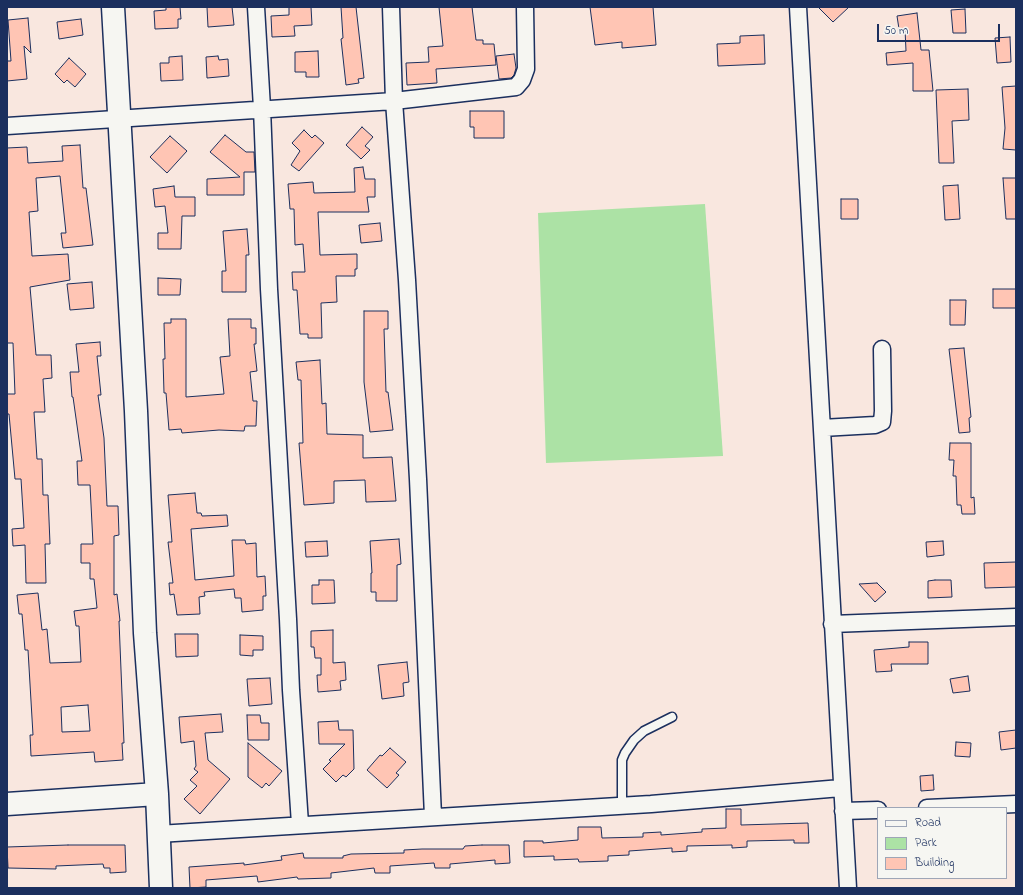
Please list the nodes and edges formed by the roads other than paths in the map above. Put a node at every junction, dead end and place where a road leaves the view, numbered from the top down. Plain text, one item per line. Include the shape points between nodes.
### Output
1 (113, 7) edge
2 (256, 7) edge
3 (391, 7) edge
4 (525, 7) edge
5 (798, 7) edge
6 (394, 101) junction
7 (262, 108) junction
8 (121, 117) junction
9 (7, 126) edge
10 (882, 348) dead end
11 (822, 428) junction
12 (1016, 617) edge
13 (832, 624) junction
14 (672, 717) dead end
15 (841, 788) junction
16 (157, 794) junction
17 (7, 804) edge
18 (1016, 804) edge
19 (622, 805) junction
20 (948, 807) edge
21 (877, 810) edge
22 (843, 811) junction
23 (433, 816) junction
24 (300, 824) junction
25 (158, 834) junction
26 (161, 888) edge
27 (848, 888) edge

1 - 8 street
2 - 7 street
3 - 6 street
4 - 6 street via 526,69 516,87
5 - 11 street
6 - 7 street
6 - 23 street via 418,471
7 - 8 street
7 - 24 street via 270,297
8 - 9 street
8 - 16 street via 145,633
10 - 11 street via 882,422 868,426
11 - 13 street
12 - 13 street
13 - 15 street
14 - 19 lane via 644,731 625,753 622,760
15 - 19 street
15 - 22 street
16 - 17 street
16 - 25 street
18 - 20 street
19 - 23 street
21 - 22 street
22 - 27 street
23 - 24 street
24 - 25 street
25 - 26 street

